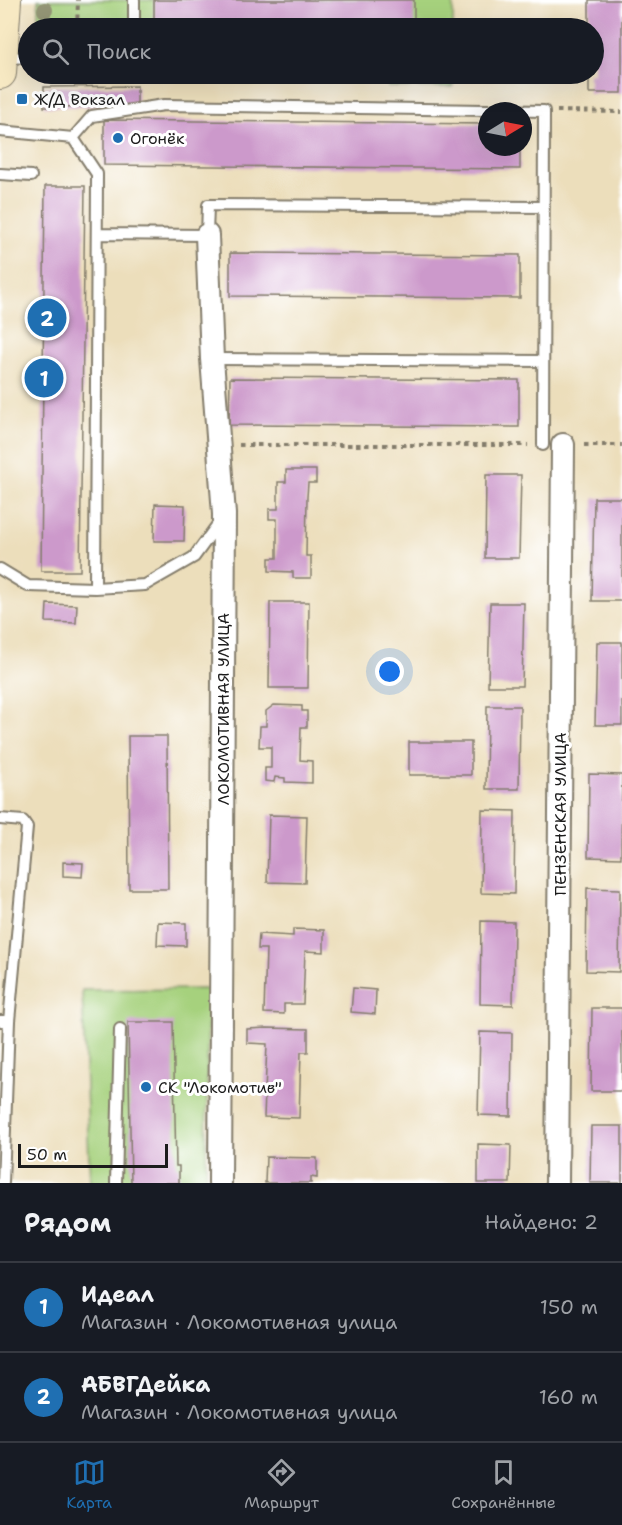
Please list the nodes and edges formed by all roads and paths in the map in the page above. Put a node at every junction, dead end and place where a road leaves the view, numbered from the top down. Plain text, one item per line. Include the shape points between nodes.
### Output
1 (5, 0) edge
2 (78, 0) edge
3 (134, 0) edge
4 (77, 18) edge
5 (134, 18) edge
6 (10, 63) edge
7 (544, 111) junction
8 (622, 112) edge
9 (0, 131) edge
10 (73, 138) junction
11 (0, 174) edge
12 (31, 176) dead end
13 (544, 207) junction
14 (97, 234) junction
15 (207, 235) junction
16 (212, 359) junction
17 (543, 361) junction
18 (219, 445) junction
19 (553, 445) junction
20 (622, 445) edge
21 (224, 514) junction
22 (0, 569) edge
23 (95, 588) junction
24 (0, 819) edge
25 (4, 1021) edge
26 (120, 1029) dead end
27 (3, 1183) edge
28 (116, 1183) edge
29 (220, 1183) edge
30 (557, 1183) edge

1 - 6 street
2 - 4 path
3 - 5 lane
7 - 8 path
7 - 10 lane via 164,105 92,116
7 - 13 lane
9 - 10 lane
10 - 14 lane via 97,174
11 - 12 lane
13 - 15 lane via 207,205
13 - 17 lane
14 - 15 lane
14 - 23 lane
15 - 16 street, ЛОКОМОТИВНАЯ УЛИЦА
16 - 17 lane
16 - 18 street, ЛОКОМОТИВНАЯ УЛИЦА
17 - 19 lane
18 - 19 path
18 - 21 street, ЛОКОМОТИВНАЯ УЛИЦА
19 - 20 path
19 - 30 street, ПЕНЗЕНСКАЯ УЛИЦА
21 - 23 lane via 194,557 145,585
21 - 29 street, ЛОКОМОТИВНАЯ УЛИЦА
22 - 23 lane via 28,586
24 - 25 lane via 23,821 27,827
25 - 27 lane
26 - 28 lane

